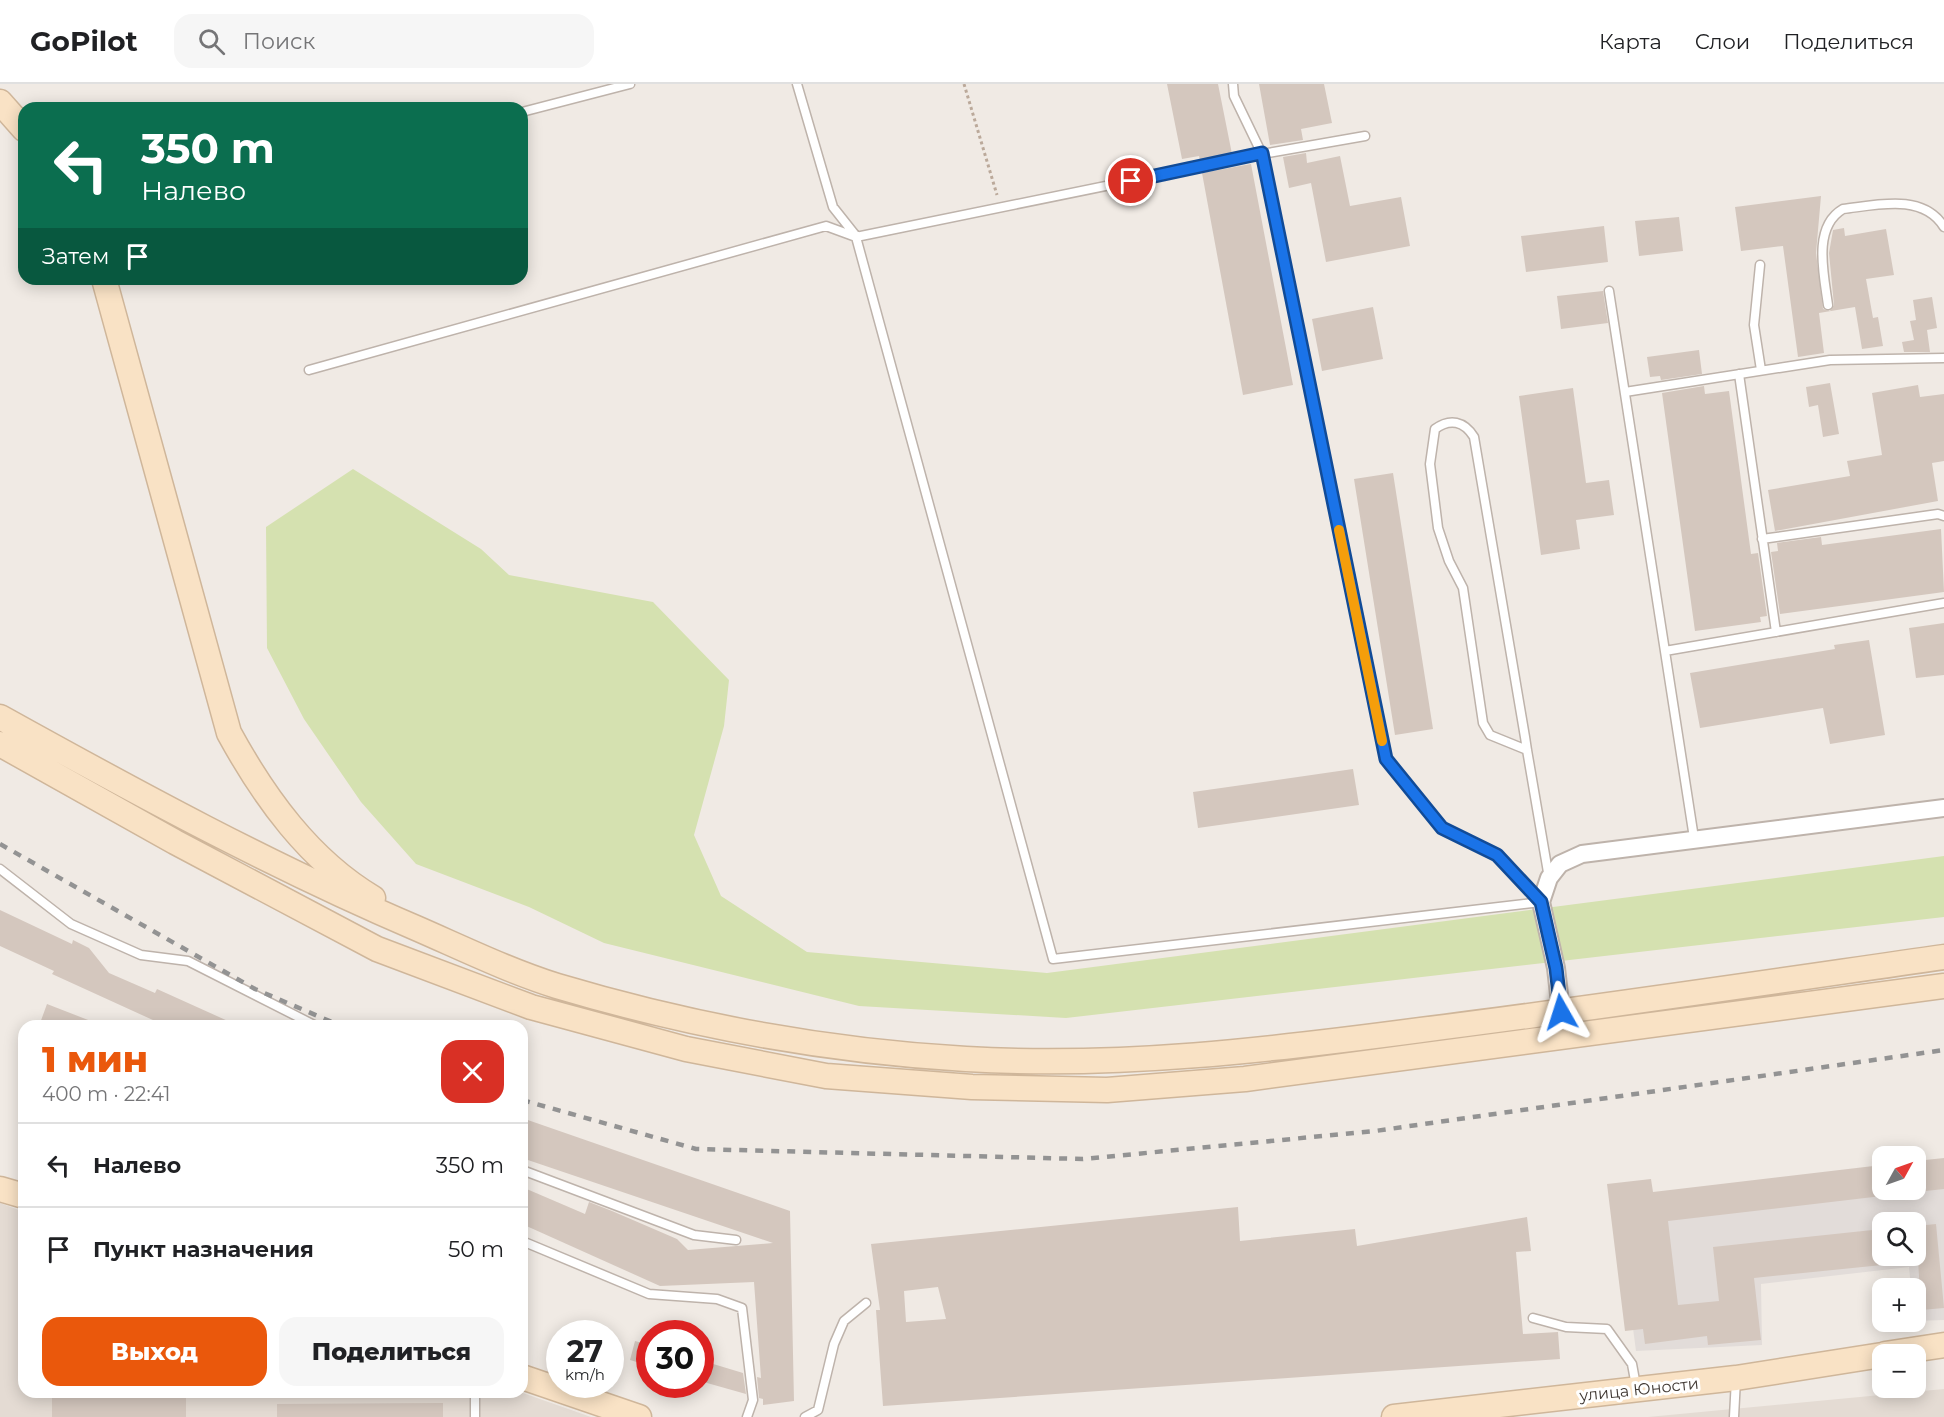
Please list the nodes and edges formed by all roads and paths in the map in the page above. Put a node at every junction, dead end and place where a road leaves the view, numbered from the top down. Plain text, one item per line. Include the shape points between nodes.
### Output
1 (630, 84) edge
2 (797, 84) edge
3 (964, 84) edge
4 (1233, 84) edge
5 (0, 102) edge
6 (528, 110) edge
7 (18, 122) edge
8 (1365, 136) dead end
9 (1262, 153) junction
10 (1000, 208) junction
11 (1944, 227) edge
12 (856, 237) junction
13 (1760, 265) dead end
14 (106, 285) edge
15 (1608, 291) dead end
16 (1828, 305) dead end
17 (1944, 358) edge
18 (309, 370) dead end
19 (1761, 370) junction
20 (1739, 374) junction
21 (1624, 392) junction
22 (1944, 516) edge
23 (1762, 540) junction
24 (1944, 603) edge
25 (1776, 632) junction
26 (1665, 651) junction
27 (0, 717) edge
28 (0, 744) edge
29 (1527, 750) junction
30 (1944, 808) edge
31 (1694, 838) junction
32 (0, 869) edge
33 (1549, 878) junction
34 (1541, 902) junction
35 (439, 938) junction
36 (1944, 957) edge
37 (1944, 986) edge
38 (1561, 1012) junction
39 (304, 1020) edge
40 (528, 1172) edge
41 (0, 1189) edge
42 (18, 1194) edge
43 (736, 1240) dead end
44 (528, 1244) edge
45 (866, 1303) dead end
46 (1533, 1318) dead end
47 (1944, 1345) edge
48 (1926, 1348) edge
49 (1872, 1357) edge
50 (1736, 1378) junction
51 (528, 1379) edge
52 (1636, 1390) junction
53 (475, 1398) edge
54 (475, 1417) edge
55 (639, 1417) edge
56 (747, 1417) edge
57 (806, 1417) edge
58 (1394, 1417) edge
59 (1734, 1417) edge

1 - 6 lane
2 - 12 lane via 833,207
3 - 10 path
4 - 9 lane via 1234,96
5 - 7 main road
8 - 9 lane
9 - 10 lane
9 - 34 lane via 1386,759 1442,828 1497,855
10 - 12 lane
11 - 16 lane via 1937,215 1911,204 1843,209 1833,215 1824,234
12 - 18 lane via 826,226
12 - 34 lane via 1053,959
13 - 19 lane via 1754,325
14 - 35 main road via 230,733 253,778 291,827 350,885
15 - 21 lane
17 - 19 lane via 1830,360
19 - 20 lane
20 - 21 lane
20 - 23 lane
21 - 26 lane
22 - 23 lane
23 - 25 lane
24 - 25 lane
25 - 26 lane
26 - 31 lane
27 - 35 main road via 180,817 333,893
28 - 37 main road via 376,949 531,1007 686,1049 826,1076 972,1087 1107,1090 1245,1079
29 - 29 lane via 1474,437 1457,422 1444,422 1435,429 1430,464 1438,528 1463,588 1483,723 1490,735
29 - 33 lane
30 - 31 street
31 - 33 street via 1582,854 1560,864
32 - 39 lane via 71,924 141,955 188,961
33 - 34 street
34 - 38 street
35 - 38 main road via 551,984 692,1023 833,1048 969,1059 1102,1061 1251,1052
36 - 38 main road
40 - 43 lane via 694,1235
41 - 42 main road
44 - 56 lane via 649,1294 717,1299 742,1308 753,1400
45 - 57 lane via 844,1321 834,1344 818,1410
46 - 52 lane via 1566,1327 1606,1329 1632,1364
47 - 48 main road, улица Юности
49 - 50 main road, улица Юности
50 - 52 main road, улица Юности
50 - 59 lane
51 - 55 main road
52 - 58 main road, улица Юности
53 - 54 lane

